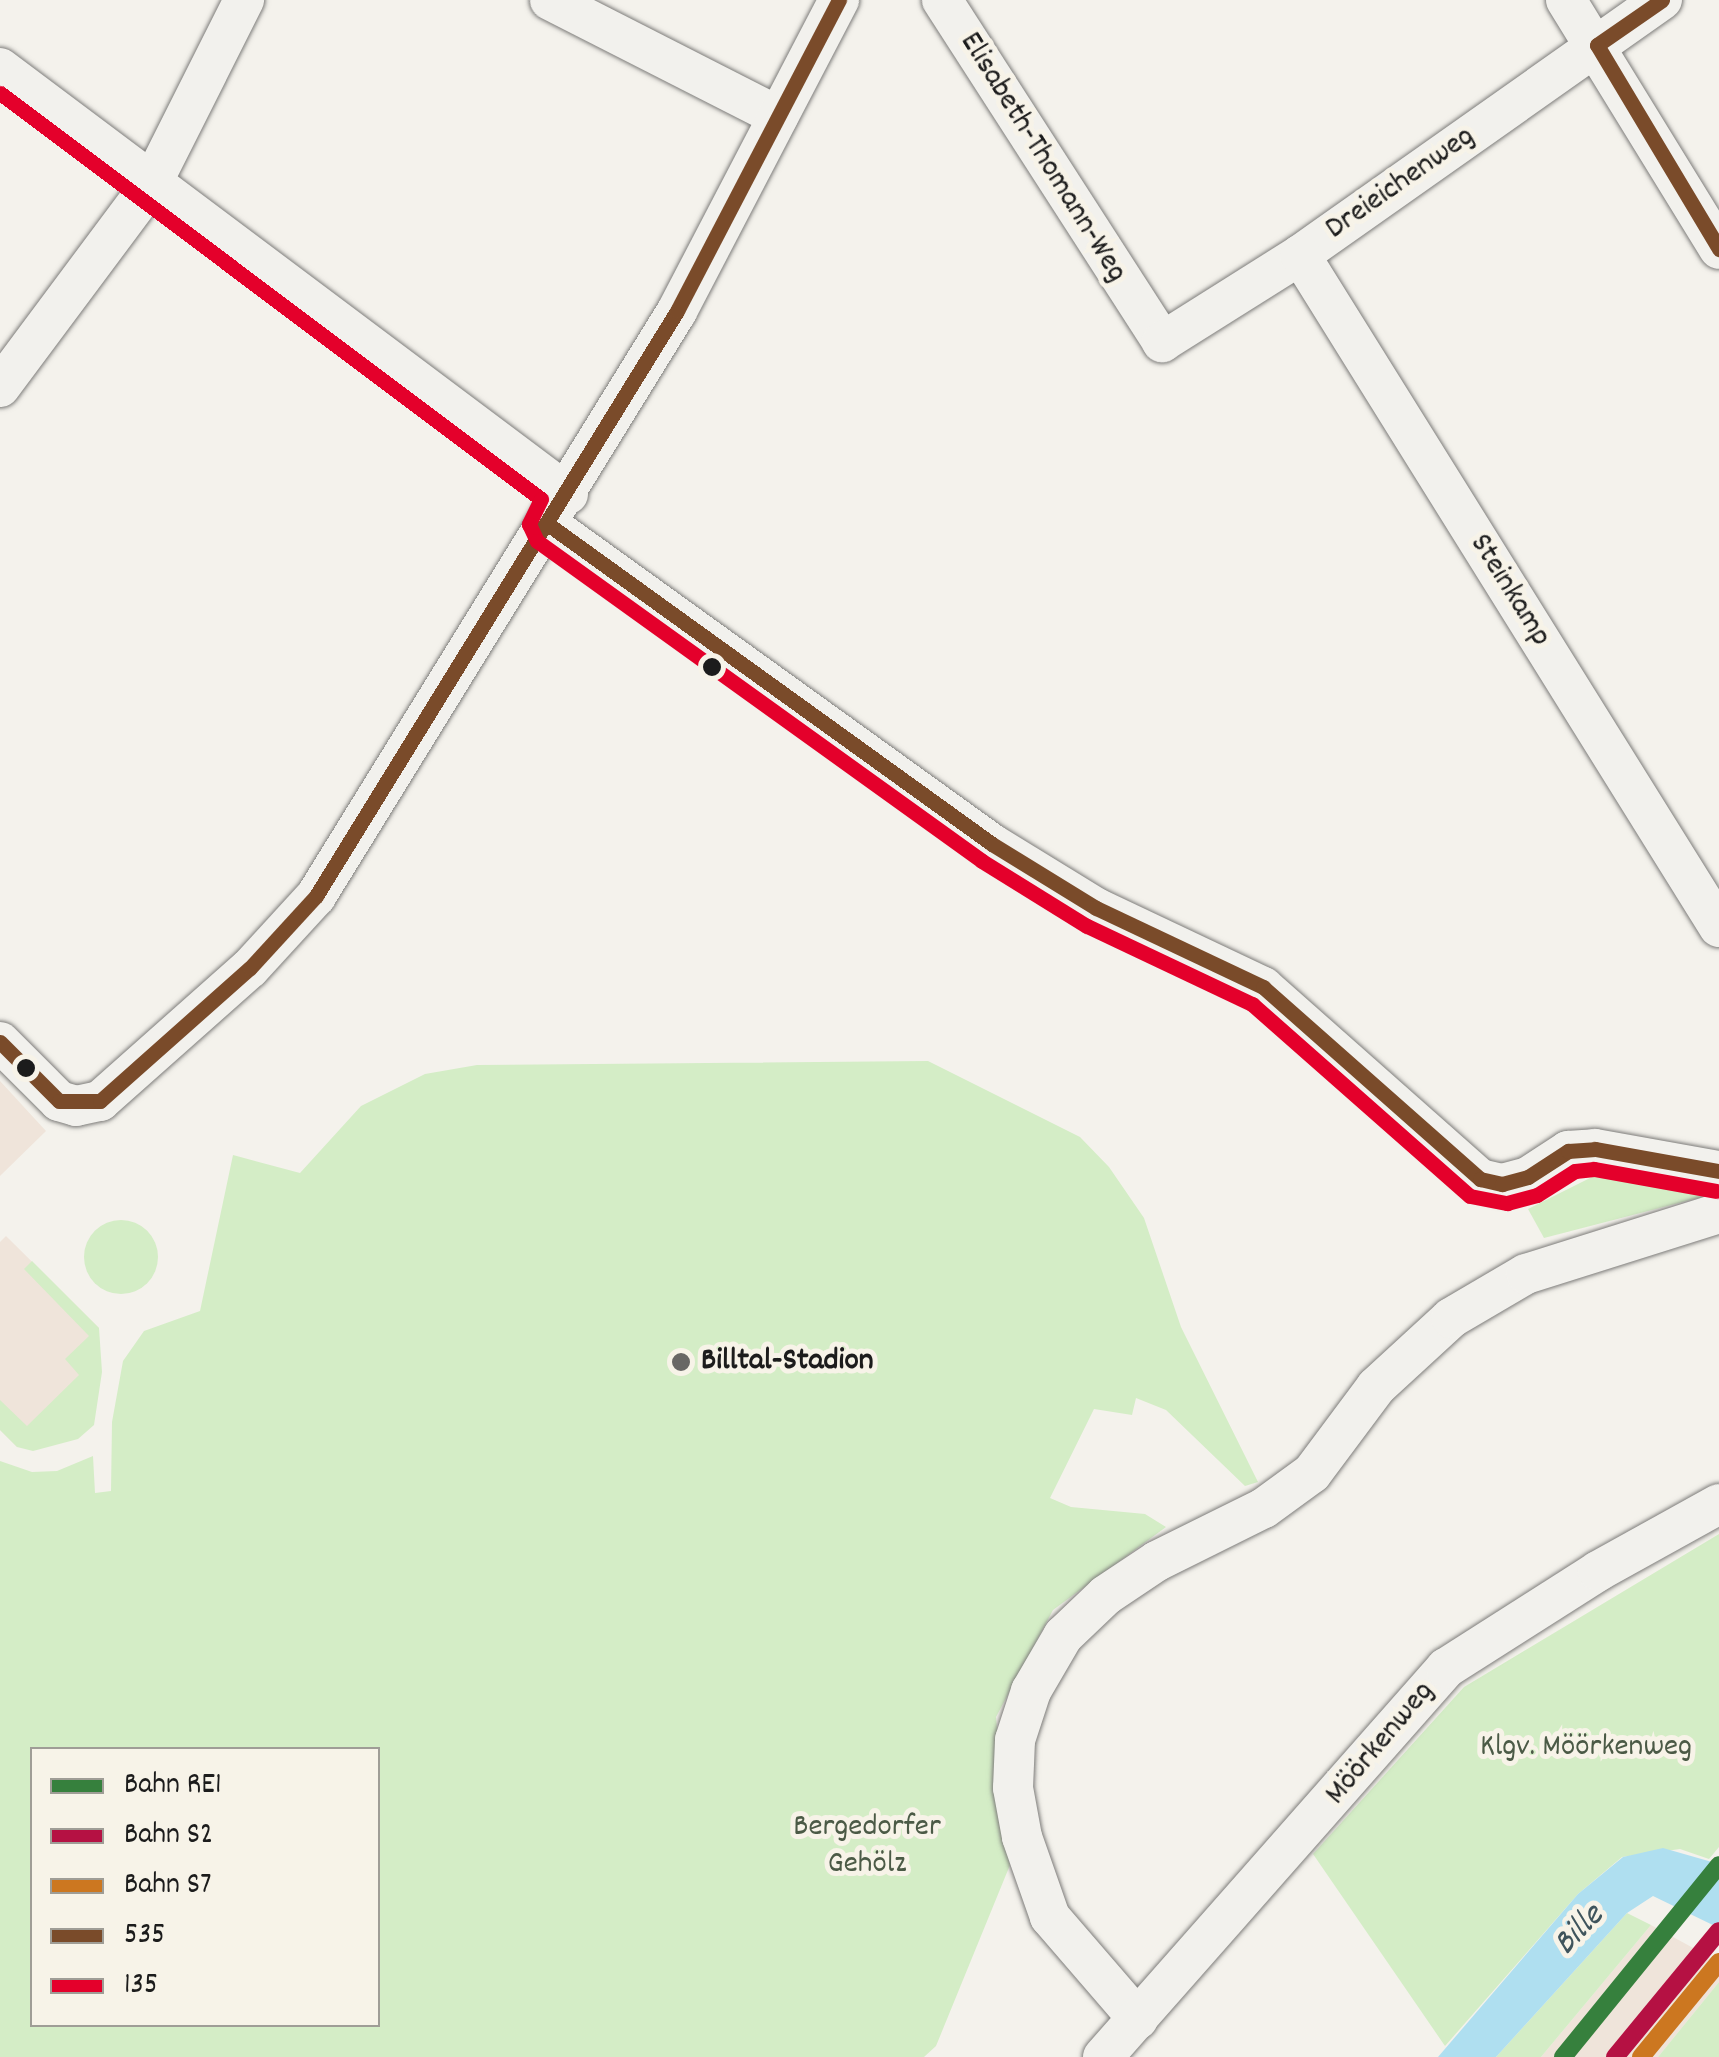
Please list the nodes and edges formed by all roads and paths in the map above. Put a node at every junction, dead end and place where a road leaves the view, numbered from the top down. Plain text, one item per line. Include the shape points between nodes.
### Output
1 (244, 0) edge
2 (550, 0) edge
3 (839, 0) edge
4 (942, 0) edge
5 (1566, 0) edge
6 (1662, 0) edge
7 (1598, 45) junction
8 (0, 68) edge
9 (778, 116) junction
10 (152, 183) junction
11 (1719, 250) edge
12 (1300, 255) junction
13 (1142, 317) joint
14 (0, 386) edge
15 (558, 509) junction
16 (1719, 927) edge
17 (0, 1042) edge
18 (1719, 1170) edge
19 (1719, 1213) edge
20 (1719, 1504) edge
21 (1138, 2019) junction
22 (1104, 2057) edge

1 - 10 street
2 - 9 street
3 - 9 street
4 - 13 street, Elisabeth-Thomann-Weg
5 - 7 street
6 - 7 street, Dreieichenweg
7 - 11 street
7 - 12 street, Dreieichenweg
8 - 10 street
9 - 15 street via 677,311
10 - 14 street
10 - 15 street
12 - 13 street, Dreieichenweg via 1172,340 1158,340
12 - 16 street, Steinkamp
15 - 17 street via 316,896 250,968 108,1094 82,1106 59,1100
15 - 18 street via 992,844 1096,908 1263,987 1480,1179 1502,1184 1528,1178 1568,1151 1595,1149
19 - 21 street via 1526,1274 1451,1318 1376,1387 1312,1473 1264,1508 1106,1594 1063,1636 1031,1691 1015,1740 1013,1788 1022,1837 1050,1917
20 - 21 street, Möörkenweg via 1446,1668
21 - 22 street, Möörkenweg

